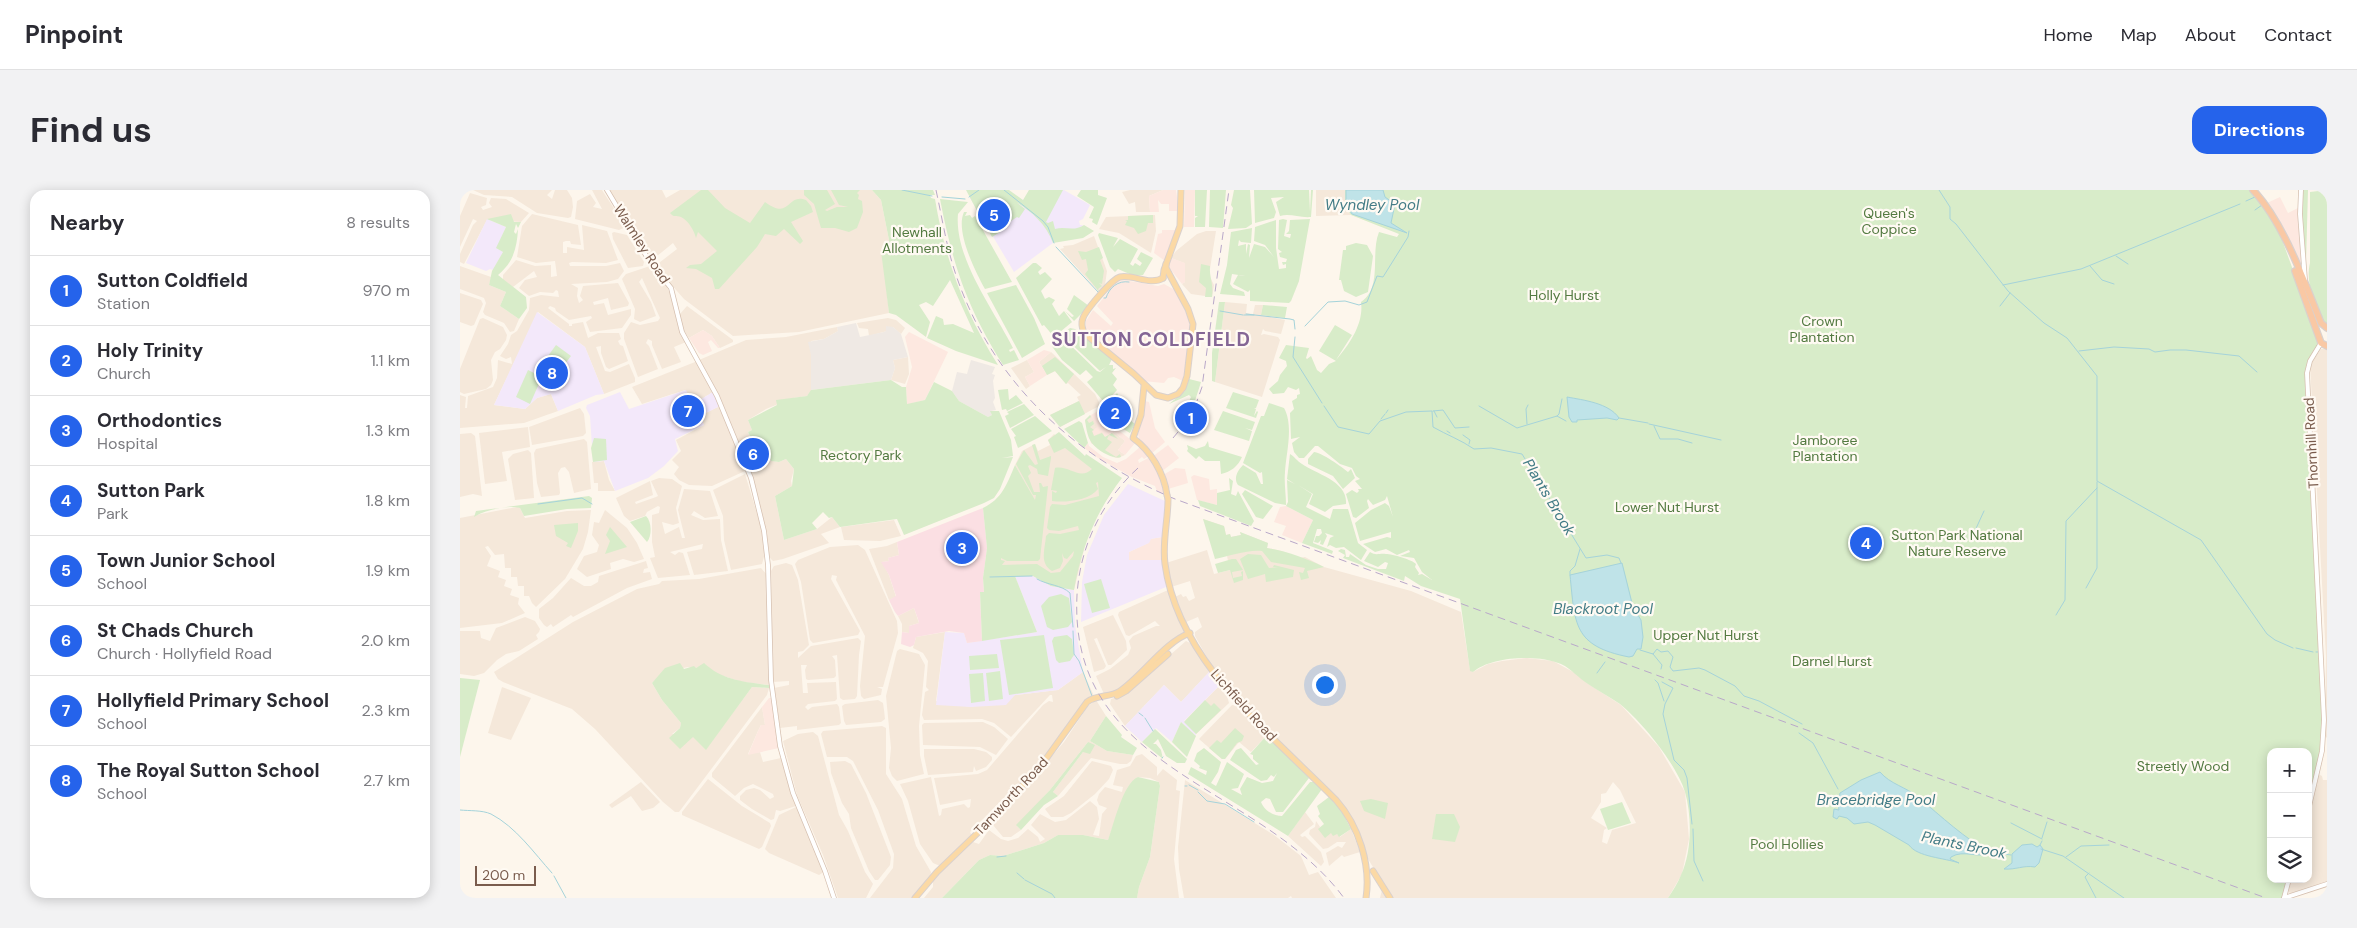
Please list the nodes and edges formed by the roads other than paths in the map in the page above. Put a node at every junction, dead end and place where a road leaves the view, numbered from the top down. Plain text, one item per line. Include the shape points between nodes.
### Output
1 (608, 190) edge
2 (1181, 190) edge
3 (2253, 190) edge
4 (2301, 190) edge
5 (2290, 252) junction
6 (2298, 268) junction
7 (2305, 268) junction
8 (2303, 275) junction
9 (1167, 277) junction
10 (2303, 285) junction
11 (2326, 328) edge
12 (2318, 333) junction
13 (2323, 346) edge
14 (1142, 384) junction
15 (1156, 396) junction
16 (1143, 400) junction
17 (1190, 633) junction
18 (2312, 794) edge
19 (1371, 875) junction
20 (2288, 883) edge
21 (2327, 884) edge
22 (834, 898) edge
23 (915, 898) edge
24 (1366, 898) edge
25 (1390, 898) edge
26 (2284, 898) edge

1 - 22 main road, Walmley Road via 650,262 671,288 681,328 718,396 749,472 764,531 768,565 771,680 780,743 793,793
2 - 9 main road via 1180,226 1166,264
3 - 5 highway via 2265,203
4 - 7 main road
5 - 6 highway
5 - 10 highway
6 - 7 main road
6 - 8 highway
7 - 8 main road
8 - 10 highway
9 - 14 main road via 1146,280 1121,277 1112,281 1084,315 1084,333
9 - 15 main road via 1190,313 1193,335 1183,388 1170,398
10 - 11 highway
10 - 12 highway
11 - 12 highway
12 - 13 highway
13 - 18 main road, Thornhill Road via 2310,362 2308,372 2324,720 2321,755
14 - 15 main road
14 - 16 main road
15 - 16 main road via 1149,394
16 - 17 main road, Lichfield Road via 1136,438 1161,474 1167,497 1164,552 1167,577 1174,603
17 - 19 main road, Lichfield Road via 1209,666 1233,696 1341,807 1351,822
17 - 23 main road, Tamworth Road via 1123,693 1092,698 1087,702 1043,763
19 - 24 main road
19 - 25 main road, Lichfield Road
20 - 26 main road
21 - 26 main road

